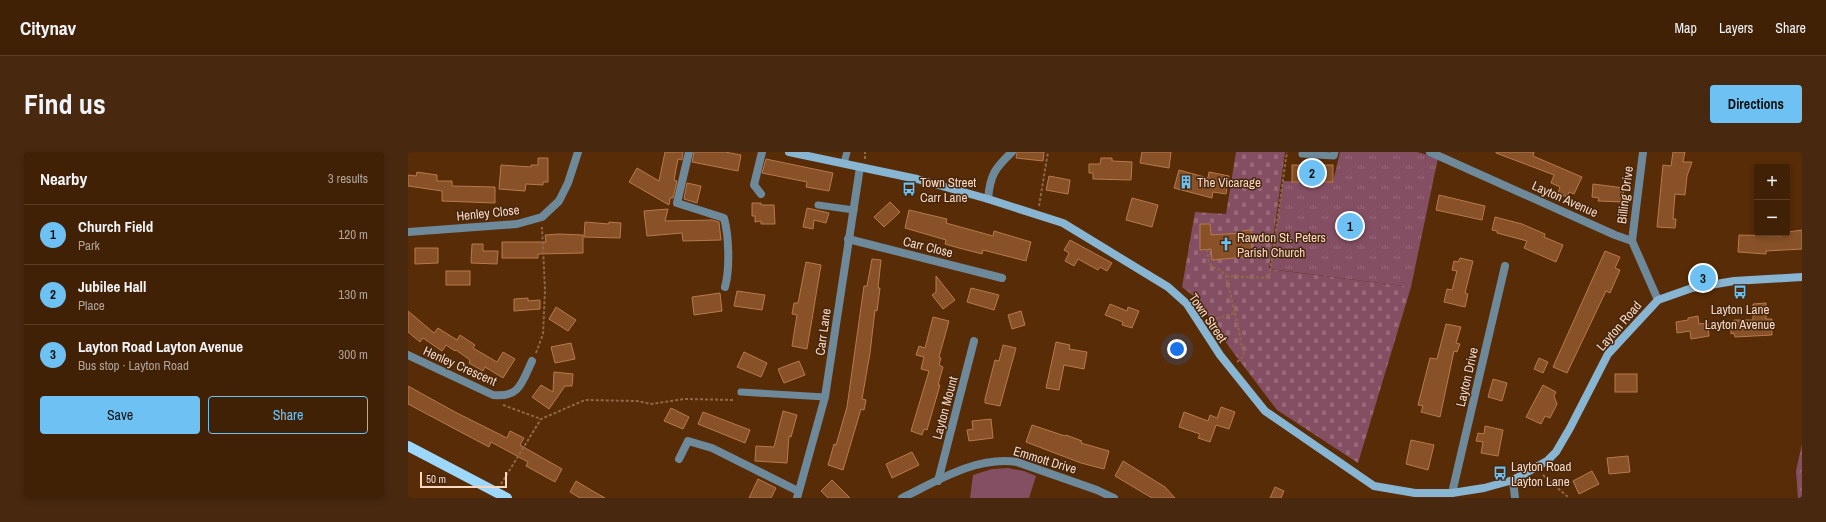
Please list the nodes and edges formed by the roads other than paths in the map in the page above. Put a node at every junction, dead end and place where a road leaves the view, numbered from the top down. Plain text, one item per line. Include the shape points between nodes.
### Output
1 (578, 152) edge
2 (689, 152) edge
3 (762, 152) edge
4 (789, 152) edge
5 (847, 152) edge
6 (1012, 152) edge
7 (1335, 152) edge
8 (1430, 152) edge
9 (1643, 152) edge
10 (1302, 154) dead end
11 (844, 163) junction
12 (860, 167) junction
13 (761, 194) dead end
14 (988, 199) junction
15 (818, 205) dead end
16 (854, 210) junction
17 (408, 232) edge
18 (848, 239) junction
19 (1632, 240) junction
20 (1505, 266) dead end
21 (1802, 277) edge
22 (1002, 278) dead end
23 (726, 287) dead end
24 (1658, 300) junction
25 (974, 341) dead end
26 (408, 355) edge
27 (532, 361) road end
28 (741, 392) dead end
29 (825, 397) junction
30 (408, 446) edge
31 (678, 459) dead end
32 (1513, 480) junction
33 (938, 481) junction
34 (1097, 490) junction
35 (1452, 493) junction
36 (797, 495) edge
37 (507, 498) edge
38 (902, 498) edge
39 (1094, 498) edge
40 (1114, 498) edge
41 (1515, 498) edge

1 - 17 street, Henley Close via 559,201 542,217 518,224
2 - 23 street via 677,203 724,218 727,234
3 - 13 street via 754,185
4 - 11 street, Town Street
5 - 11 lane
6 - 14 street via 1000,163 990,180
7 - 10 lane via 1334,156
8 - 19 street, Layton Avenue via 1615,235
9 - 19 street, Billing Drive
11 - 12 street, Town Street
12 - 14 street, Town Street via 917,179
12 - 16 street, Carr Lane
14 - 35 street, Town Street via 1062,223 1168,287 1187,304 1220,355 1266,411 1374,486 1415,493
15 - 16 lane
16 - 18 street, Carr Lane
18 - 22 street, Carr Close
18 - 29 street, Carr Lane
19 - 24 street
20 - 35 street, Layton Drive
21 - 24 street, Layton Road via 1734,281 1692,288
24 - 32 street, Layton Road via 1608,354 1556,452 1547,461
25 - 33 street, Layton Mount
26 - 27 street, Henley Crescent via 497,396 508,395 520,388
28 - 29 lane
29 - 36 street, Carr Lane
30 - 37 main road
31 - 36 street via 688,441 712,448
32 - 35 street, Town Street
32 - 41 street
33 - 34 street, Emmott Drive via 976,464 1005,460
33 - 38 street, Emmott Drive
34 - 39 street
34 - 40 street, Emmott Drive

